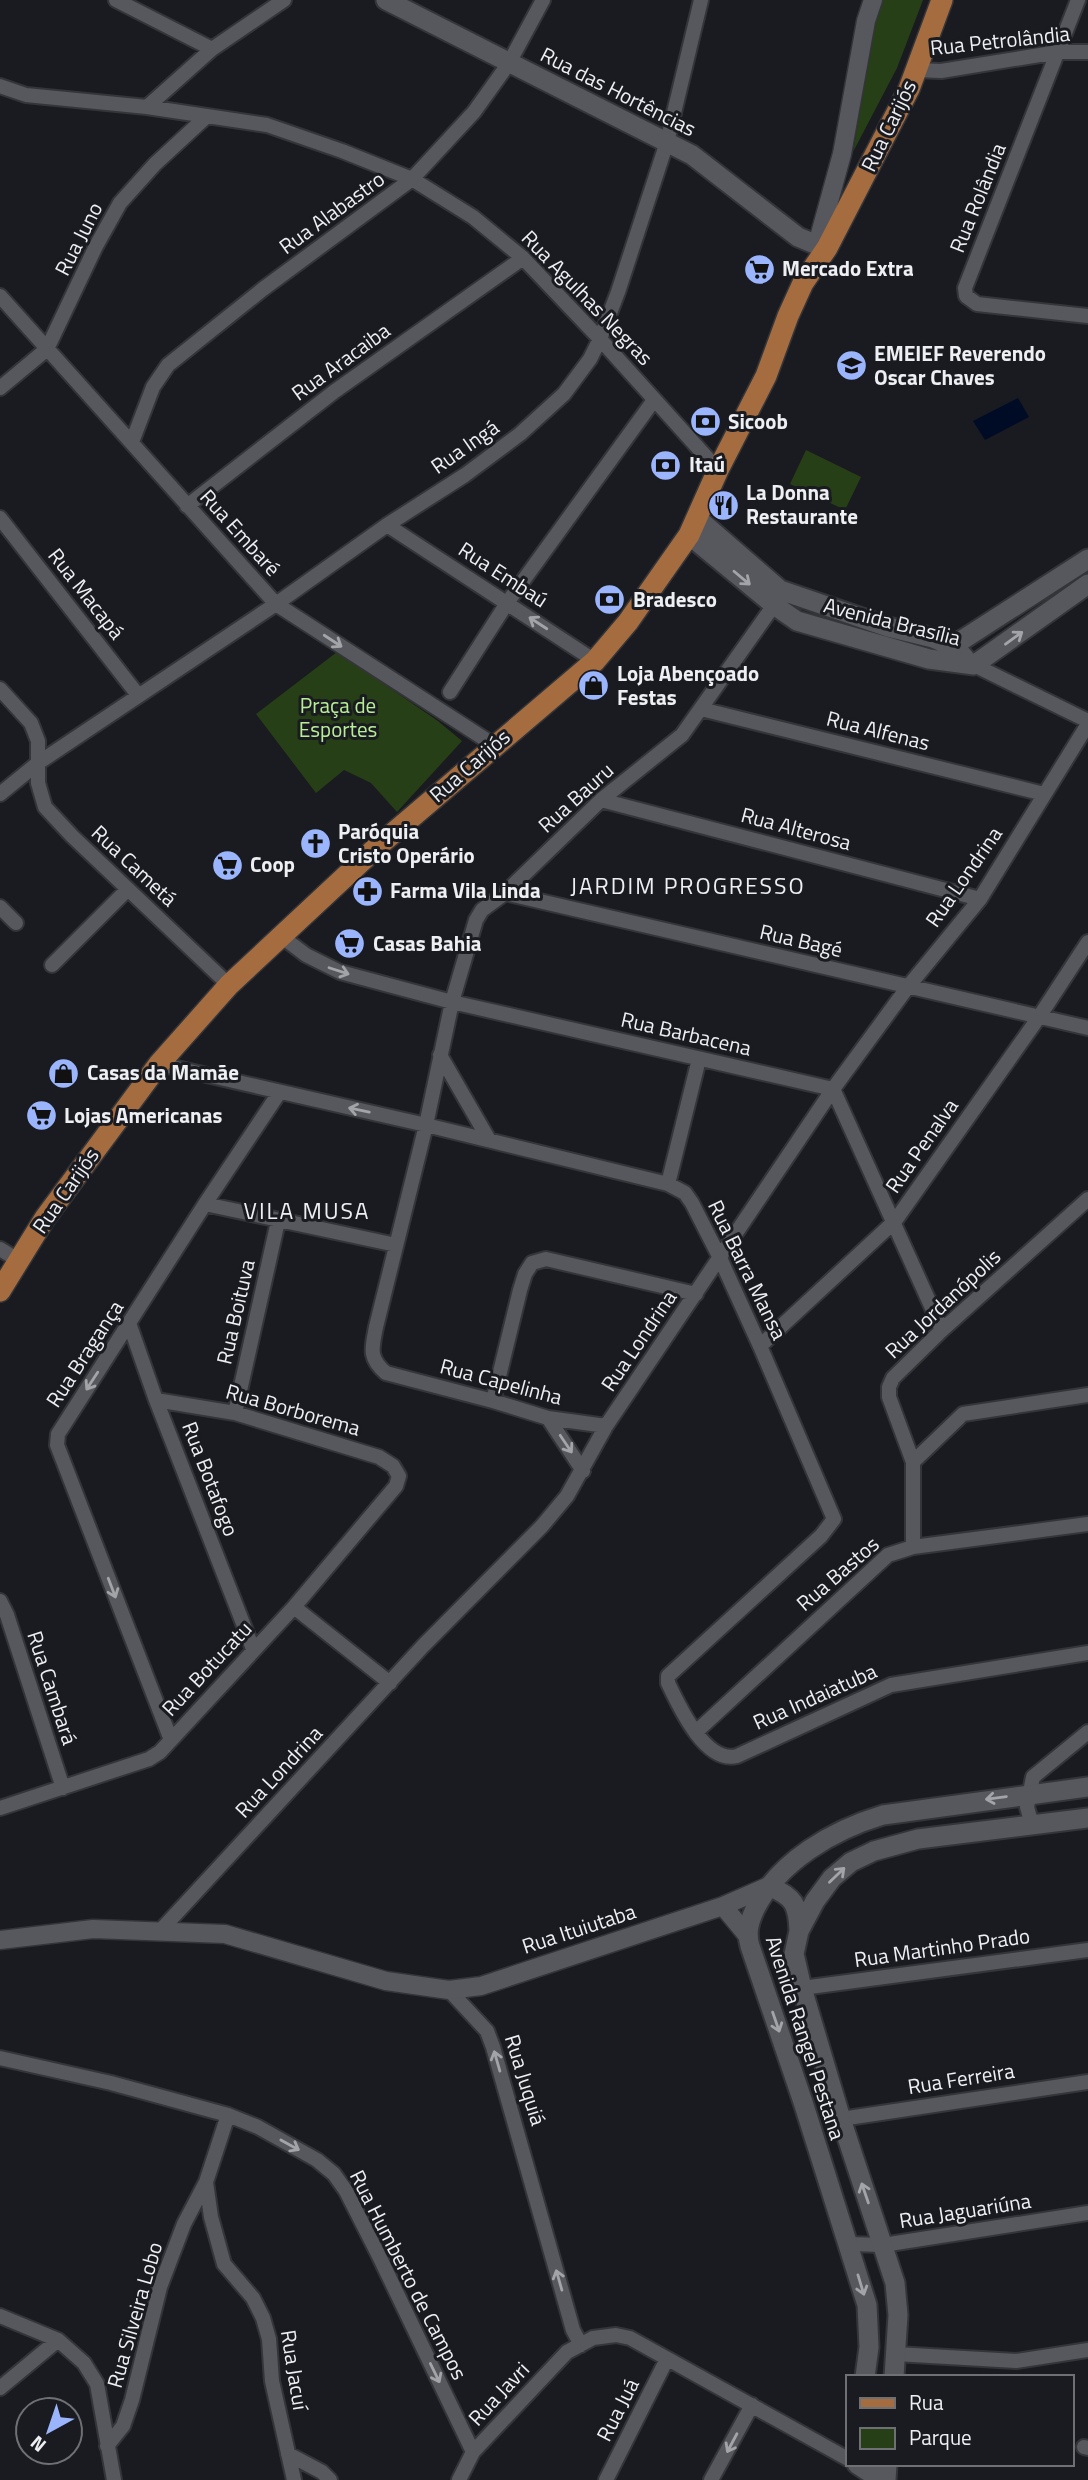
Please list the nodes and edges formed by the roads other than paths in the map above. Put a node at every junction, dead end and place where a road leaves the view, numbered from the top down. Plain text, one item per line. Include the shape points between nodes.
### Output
1 (116, 0) edge
2 (284, 0) edge
3 (386, 0) edge
4 (543, 0) edge
5 (701, 0) edge
6 (873, 0) edge
7 (942, 0) edge
8 (1078, 0) edge
9 (212, 49) junction
10 (1058, 52) junction
11 (1088, 52) edge
12 (509, 62) junction
13 (917, 71) junction
14 (0, 86) edge
15 (147, 107) junction
16 (207, 116) junction
17 (667, 142) junction
18 (412, 179) junction
19 (822, 247) junction
20 (523, 258) junction
21 (0, 296) edge
22 (1087, 315) edge
23 (600, 339) junction
24 (47, 349) junction
25 (0, 388) edge
26 (654, 400) junction
27 (132, 442) junction
28 (718, 470) junction
29 (187, 506) junction
30 (0, 519) edge
31 (387, 525) junction
32 (693, 526) junction
33 (1088, 559) edge
34 (1062, 575) junction
35 (1088, 583) edge
36 (777, 597) junction
37 (507, 603) junction
38 (276, 604) junction
39 (956, 644) junction
40 (596, 661) junction
41 (974, 665) junction
42 (0, 689) edge
43 (450, 692) dead end
44 (138, 695) junction
45 (701, 709) junction
46 (1088, 723) edge
47 (494, 745) junction
48 (38, 763) junction
49 (0, 794) edge
50 (1044, 794) junction
51 (601, 800) junction
52 (128, 889) junction
53 (505, 893) junction
54 (980, 899) junction
55 (0, 907) edge
56 (16, 923) dead end
57 (281, 936) junction
58 (1088, 942) edge
59 (52, 965) dead end
60 (229, 985) junction
61 (907, 988) junction
62 (452, 1002) junction
63 (1039, 1017) junction
64 (1088, 1028) edge
65 (440, 1055) junction
66 (699, 1059) junction
67 (159, 1064) junction
68 (833, 1089) junction
69 (279, 1093) junction
70 (426, 1125) junction
71 (489, 1140) junction
72 (667, 1184) junction
73 (1088, 1199) edge
74 (205, 1204) junction
75 (278, 1221) junction
76 (895, 1221) junction
77 (397, 1245) junction
78 (9, 1254) edge
79 (720, 1258) junction
80 (0, 1291) edge
81 (696, 1294) junction
82 (129, 1323) junction
83 (942, 1330) junction
84 (760, 1346) junction
85 (386, 1373) joint
86 (1088, 1395) edge
87 (156, 1400) junction
88 (493, 1401) junction
89 (235, 1413) junction
90 (548, 1418) junction
91 (606, 1426) junction
92 (913, 1462) junction
93 (583, 1471) junction
94 (396, 1486) joint
95 (1088, 1524) edge
96 (913, 1547) junction
97 (0, 1601) edge
98 (294, 1607) junction
99 (253, 1648) junction
100 (1088, 1653) edge
101 (390, 1683) junction
102 (696, 1732) junction
103 (1088, 1732) edge
104 (171, 1740) junction
105 (1088, 1787) edge
106 (63, 1788) junction
107 (1028, 1794) junction
108 (0, 1808) edge
109 (1088, 1818) edge
110 (1032, 1825) junction
111 (769, 1886) junction
112 (723, 1906) junction
113 (161, 1930) junction
114 (799, 1931) junction
115 (747, 1936) junction
116 (0, 1940) edge
117 (1088, 1950) edge
118 (802, 1988) junction
119 (449, 1990) junction
120 (0, 2058) edge
121 (1088, 2081) edge
122 (228, 2115) junction
123 (841, 2119) junction
124 (206, 2182) junction
125 (1088, 2213) edge
126 (849, 2244) junction
127 (883, 2245) junction
128 (0, 2316) edge
129 (58, 2340) junction
130 (581, 2345) junction
131 (1088, 2350) edge
132 (896, 2354) junction
133 (667, 2359) junction
134 (865, 2375) edge
135 (894, 2375) edge
136 (0, 2388) edge
137 (752, 2405) junction
138 (107, 2446) junction
139 (473, 2452) junction
140 (288, 2454) junction
141 (846, 2458) edge
142 (860, 2466) edge
143 (109, 2475) edge
144 (294, 2480) edge
145 (330, 2480) edge
146 (459, 2480) edge
147 (606, 2480) edge
148 (711, 2480) edge
149 (877, 2480) edge

1 - 9 street
2 - 9 street
3 - 12 main road, Rua das Hortências
4 - 12 street, Rua Alabastro
5 - 17 street, Rua Ingá
6 - 19 street, Rua Carijós
7 - 13 main road, Rua Carijós
8 - 10 street, Rua Rolândia
9 - 15 street
10 - 11 street, Rua Petrolândia
10 - 13 street, Rua Petrolândia
10 - 22 street, Rua Rolândia via 965,288 966,296 977,304
12 - 17 main road, Rua das Hortências
12 - 18 street, Rua Alabastro via 474,112
13 - 19 main road, Rua Carijós
14 - 15 street, Rua Agulhas Negras via 26,95
15 - 16 street, Rua Agulhas Negras
16 - 18 street, Rua Agulhas Negras via 267,125
16 - 24 street, Rua Juno via 120,203
17 - 19 main road, Rua das Hortências via 692,155 798,237
17 - 23 street, Rua Ingá
18 - 20 street, Rua Agulhas Negras via 473,217
18 - 27 street, Rua Alabastro via 168,365 153,387
19 - 28 main road, Rua Carijós via 815,287 786,353 766,376
20 - 23 street, Rua Agulhas Negras
20 - 29 street, Rua Aracaiba via 335,391
21 - 24 street, Rua Embaré
23 - 26 street, Rua Agulhas Negras
23 - 31 street, Rua Ingá via 564,394 520,434
24 - 25 street, Rua Juno
24 - 27 street, Rua Embaré
26 - 28 street, Rua Agulhas Negras
26 - 37 street
27 - 29 street, Rua Embaré
28 - 32 main road, Rua Carijós
29 - 38 street, Rua Embaré
30 - 44 street, Rua Macapá
31 - 37 street, Rua Embaú
31 - 38 street, Rua Ingá
32 - 36 main road, Avenida Brasília
32 - 40 main road, Rua Carijós
33 - 34 main road, Avenida Brasília
34 - 35 street
34 - 39 main road, Avenida Brasília
41 -> 35 main road, Avenida Brasília
36 - 39 main road, Avenida Brasília
36 - 41 main road, Avenida Brasília via 797,621 929,659
36 - 45 street, Rua Bauru
40 -> 37 street, Rua Embaú
37 - 43 street
38 - 44 street, Rua Ingá
38 -> 47 street, Rua Embaré
39 - 41 street
40 - 47 main road, Rua Carijós
41 - 46 street
42 - 48 street, Rua Cametá via 31,723 38,741
44 - 48 street, Rua Ingá
45 - 50 street, Rua Alfenas
45 - 51 street, Rua Bauru via 682,735
46 - 50 street, Rua Londrina
47 - 57 main road, Rua Carijós
48 - 49 street, Rua Ingá
48 - 52 street, Rua Cametá via 38,783 46,807
50 - 54 street, Rua Londrina
51 - 53 street, Rua Bauru
51 - 54 street, Rua Alterosa
52 - 59 street
52 - 60 street, Rua Cametá
53 - 61 street, Rua Bagé
53 - 62 street, Rua Bauru via 482,910 477,920
54 - 61 street, Rua Londrina
55 - 56 street
57 - 60 main road, Rua Carijós
57 -> 62 street, Rua Barbacena via 333,970
58 - 63 street, Rua Penalva
60 - 67 main road, Rua Carijós
61 - 63 street, Rua Bagé
61 - 68 street, Rua Londrina
62 - 65 street, Rua Bauru
62 - 66 street, Rua Barbacena
63 - 64 street, Rua Bagé
63 - 76 street, Rua Penalva
65 - 70 street, Rua Bauru
65 - 71 street
66 - 68 street, Rua Barbacena
66 - 72 street
67 - 69 street, Rua Barra Mansa
67 - 78 main road, Rua Carijós via 45,1218
68 - 76 street
68 - 79 street, Rua Londrina
70 -> 69 street, Rua Barra Mansa
69 - 74 street, Rua Bragança
70 - 71 street, Rua Barra Mansa
70 - 77 street, Rua Bauru
71 - 72 street, Rua Barra Mansa
72 - 79 street, Rua Barra Mansa via 685,1193
73 - 83 street, Rua Jordanópolis
74 - 75 street
74 - 82 street, Rua Bragança
75 - 77 street
75 - 89 street, Rua Boituva
76 - 83 street
76 - 84 street, Rua Penalva
77 - 85 street, Rua Bauru via 372,1352 377,1366
78 - 80 main road, Rua Carijós
79 - 81 street, Rua Londrina
79 - 84 street, Rua Barra Mansa
81 - 88 street via 546,1259 532,1263 525,1274
81 - 91 street, Rua Londrina
82 - 87 street, Rua Botafogo
82 -> 104 street, Rua Bragança via 62,1427 57,1445
83 - 92 street, Rua Jordanópolis via 889,1387
84 - 102 street, Rua Barra Mansa via 834,1519 668,1676 688,1725
85 - 88 street, Rua Capelinha
86 - 92 street via 963,1414
87 - 89 street, Rua Borborema
87 - 99 street, Rua Botafogo
88 - 90 street, Rua Capelinha
89 - 94 street, Rua Borborema via 379,1457 399,1476
90 - 91 street, Rua Capelinha
90 -> 93 street
91 - 93 street, Rua Londrina
92 - 96 street, Rua Jordanópolis
93 - 101 street, Rua Londrina via 542,1526
94 - 98 street, Rua Botucatu
95 - 96 street, Rua Bastos
96 - 102 street, Rua Bastos via 888,1555
97 - 106 street, Rua Cambará
98 - 99 street, Rua Botucatu
98 - 101 street
99 - 104 street, Rua Botucatu
100 - 102 street, Rua Indaiatuba via 891,1685 729,1758 719,1755
101 - 113 street, Rua Londrina
103 - 107 street via 1033,1777
104 - 106 street, Rua Botucatu via 149,1759
105 - 107 main road, Avenida Rangel Pestana
106 - 108 street, Rua Botucatu
107 - 110 street
107 -> 111 main road, Avenida Rangel Pestana via 862,1821 812,1849
109 - 110 main road, Avenida Rangel Pestana
114 -> 110 main road, Avenida Rangel Pestana via 832,1878 850,1862 874,1851 918,1839
111 - 112 street, Rua Ituiutaba
111 - 114 main road via 794,1902
111 - 115 main road, Avenida Rangel Pestana via 750,1919
112 - 115 street
112 - 119 street, Rua Ituiutaba via 481,1986
113 - 116 street via 93,1929
113 - 119 street via 225,1934 386,1981
114 - 118 main road, Avenida Rangel Pestana via 794,1954
115 -> 126 main road, Avenida Rangel Pestana
117 - 118 street, Rua Martinho Prado
118 - 123 main road, Avenida Rangel Pestana
130 -> 119 street, Rua Juquiá via 493,2046 487,2031
120 - 122 street, Rua Humberto de Campos
121 - 123 street, Rua Ferreira
122 - 124 street, Rua Silveira Lobo
122 -> 139 street, Rua Humberto de Campos via 258,2127 334,2174 379,2256
127 -> 123 main road, Avenida Rangel Pestana
124 - 138 street, Rua Silveira Lobo via 160,2287 123,2426
124 - 140 street, Rua Jacuí via 225,2264 263,2318
125 - 127 street, Rua Jaguariúna
126 - 127 street, Rua Jaguariúna
126 -> 134 main road, Avenida Rangel Pestana via 867,2305
127 - 132 main road, Avenida Rangel Pestana via 895,2283
128 - 129 street
129 - 136 street
129 - 138 street via 84,2363 97,2384
130 - 133 street via 616,2335
130 - 139 street, Rua Javri via 567,2352
131 - 132 street via 1016,2361
132 - 135 main road, Avenida Rangel Pestana
133 - 137 street
133 - 147 street, Rua Juá
137 - 141 street
137 -> 148 street
138 - 143 street
139 - 146 street, Rua Javri
140 - 144 street, Rua Jacuí
140 - 145 street
142 - 149 main road

